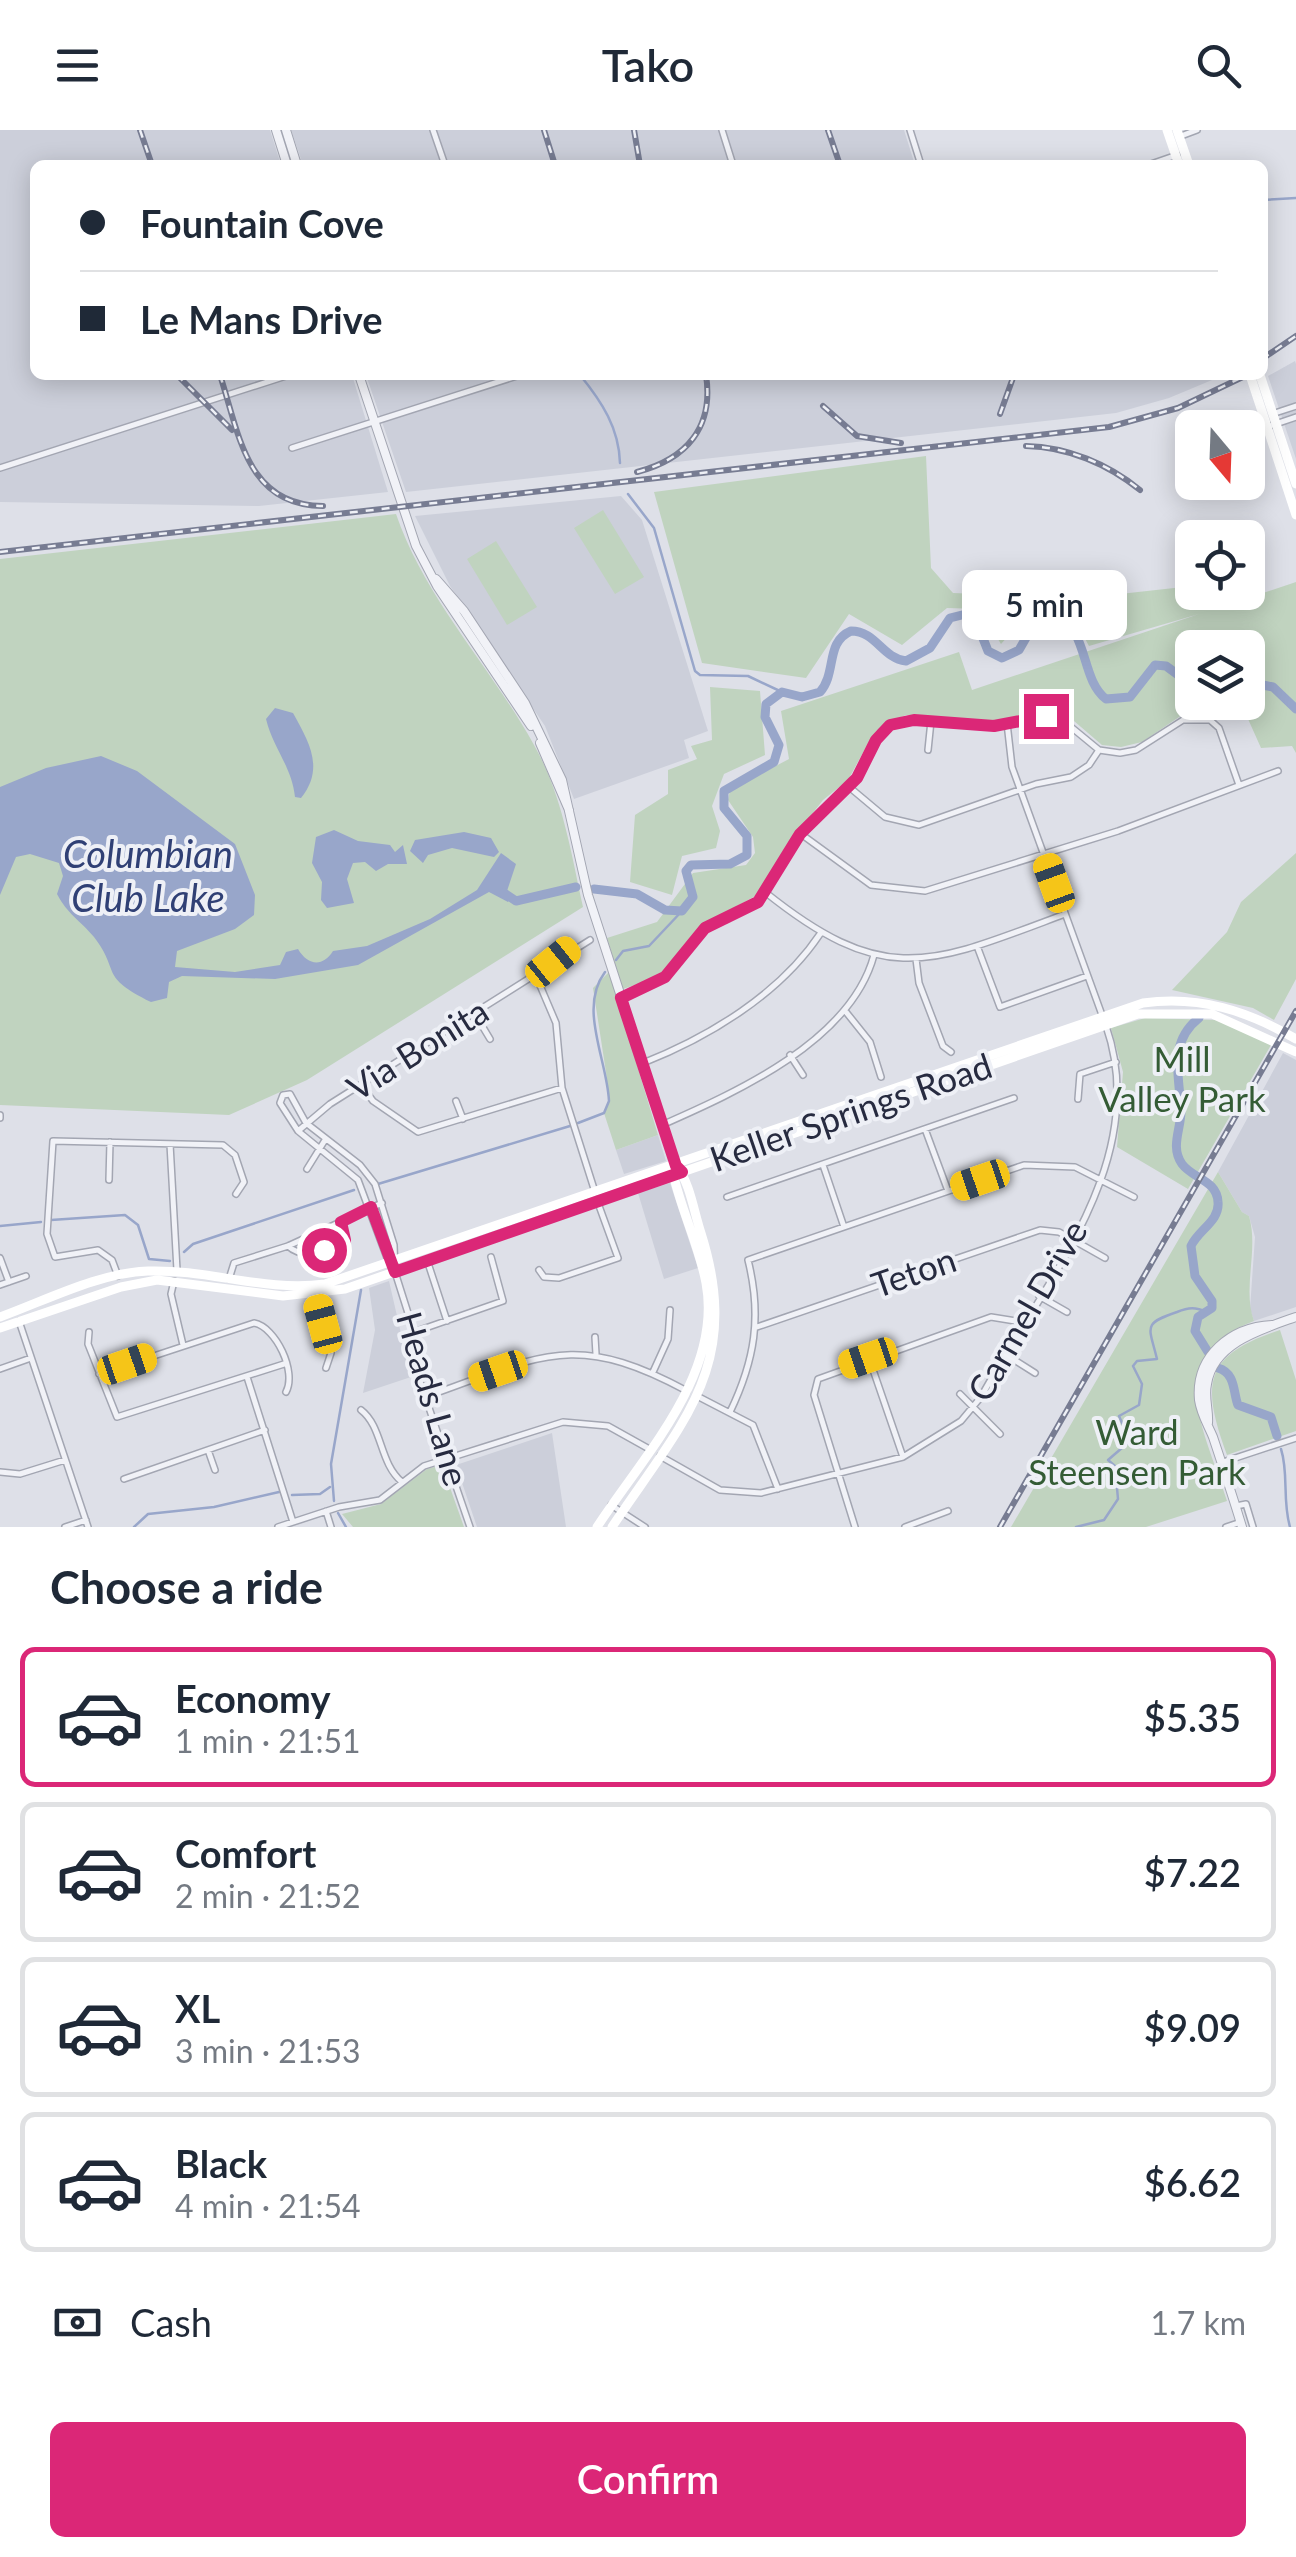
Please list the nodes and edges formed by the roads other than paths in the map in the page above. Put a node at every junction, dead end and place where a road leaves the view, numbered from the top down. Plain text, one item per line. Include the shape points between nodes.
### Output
1 (276, 130) edge
2 (286, 130) edge
3 (433, 130) edge
4 (722, 130) edge
5 (910, 130) edge
6 (1167, 130) edge
7 (1197, 130) edge
8 (1178, 133) edge
9 (288, 153) junction
10 (1180, 158) edge
11 (287, 160) edge
12 (293, 160) edge
13 (442, 160) edge
14 (731, 160) edge
15 (919, 160) edge
16 (273, 380) edge
17 (361, 380) edge
18 (504, 380) edge
19 (1252, 380) edge
20 (1261, 380) edge
21 (1296, 406) edge
22 (1296, 417) edge
23 (1269, 421) junction
24 (374, 424) junction
25 (292, 448) dead end
26 (0, 468) edge
27 (1296, 484) edge
28 (1296, 515) edge
29 (932, 721) junction
30 (1007, 724) junction
31 (928, 750) dead end
32 (1099, 750) junction
33 (1278, 771) dead end
34 (1240, 784) junction
35 (848, 786) junction
36 (1021, 790) junction
37 (800, 834) junction
38 (1043, 852) junction
39 (765, 892) junction
40 (1065, 914) junction
41 (820, 934) junction
42 (590, 940) dead end
43 (977, 946) junction
44 (874, 955) junction
45 (916, 959) junction
46 (536, 976) junction
47 (1088, 976) junction
48 (621, 998) junction
49 (1168, 999) junction
50 (1168, 1011) junction
51 (846, 1012) junction
52 (475, 1014) junction
53 (1103, 1019) junction
54 (490, 1039) dead end
55 (1296, 1039) edge
56 (950, 1052) dead end
57 (1296, 1052) edge
58 (790, 1056) junction
59 (1116, 1062) junction
60 (642, 1063) junction
61 (803, 1074) dead end
62 (881, 1077) dead end
63 (361, 1085) junction
64 (562, 1088) junction
65 (1014, 1098) dead end
66 (1078, 1099) dead end
67 (456, 1101) dead end
68 (462, 1119) junction
69 (306, 1123) junction
70 (662, 1126) junction
71 (926, 1128) junction
72 (298, 1131) junction
73 (325, 1140) junction
74 (110, 1142) junction
75 (170, 1144) junction
76 (320, 1150) junction
77 (822, 1165) junction
78 (308, 1169) dead end
79 (677, 1171) junction
80 (109, 1180) dead end
81 (1103, 1181) junction
82 (948, 1191) junction
83 (236, 1194) dead end
84 (597, 1197) junction
85 (727, 1197) dead end
86 (1134, 1197) dead end
87 (382, 1203) junction
88 (371, 1207) junction
89 (341, 1222) junction
90 (844, 1226) junction
91 (496, 1231) junction
92 (1072, 1239) junction
93 (699, 1242) junction
94 (288, 1246) junction
95 (491, 1257) dead end
96 (0, 1258) edge
97 (1105, 1258) dead end
98 (428, 1260) junction
99 (394, 1265) junction
100 (539, 1270) dead end
101 (26, 1276) dead end
102 (118, 1276) junction
103 (175, 1276) junction
104 (229, 1278) junction
105 (8, 1282) junction
106 (0, 1285) edge
107 (315, 1295) junction
108 (1038, 1296) junction
109 (670, 1310) dead end
110 (1067, 1312) dead end
111 (17, 1316) junction
112 (0, 1317) edge
113 (1296, 1317) edge
114 (447, 1321) junction
115 (1023, 1323) junction
116 (756, 1327) junction
117 (0, 1328) edge
118 (89, 1332) dead end
119 (414, 1332) junction
120 (596, 1336) dead end
121 (183, 1345) junction
122 (596, 1354) junction
123 (1004, 1354) junction
124 (31, 1358) junction
125 (868, 1358) junction
126 (284, 1364) junction
127 (0, 1368) edge
128 (326, 1368) dead end
129 (653, 1372) junction
130 (1035, 1373) dead end
131 (98, 1374) junction
132 (247, 1377) junction
133 (685, 1390) junction
134 (286, 1392) dead end
135 (960, 1394) dead end
136 (696, 1396) junction
137 (425, 1397) junction
138 (975, 1407) junction
139 (360, 1410) dead end
140 (730, 1412) junction
141 (265, 1430) junction
142 (1000, 1434) dead end
143 (1296, 1438) edge
144 (208, 1450) junction
145 (654, 1452) junction
146 (904, 1458) junction
147 (446, 1459) junction
148 (65, 1460) junction
149 (1222, 1462) junction
150 (215, 1470) dead end
151 (0, 1472) edge
152 (840, 1474) junction
153 (124, 1479) dead end
154 (402, 1482) junction
155 (778, 1489) junction
156 (611, 1505) junction
157 (1236, 1506) junction
158 (326, 1511) junction
159 (948, 1511) dead end
160 (622, 1512) junction
161 (293, 1522) junction
162 (87, 1524) edge
163 (1242, 1525) edge
164 (65, 1527) edge
165 (278, 1527) edge
166 (331, 1527) edge
167 (470, 1527) edge
168 (597, 1527) edge
169 (612, 1527) edge
170 (645, 1527) edge
171 (855, 1527) edge
172 (905, 1527) edge
173 (1226, 1527) edge
174 (1253, 1527) edge

1 - 9 street
2 - 9 street
3 - 13 street
4 - 14 street
5 - 15 street
6 - 10 main road
7 - 8 street
8 - 10 main road
9 - 11 street
9 - 12 street
16 - 26 street
17 - 24 street
18 - 24 street
19 - 23 main road
20 - 23 main road
21 - 23 street
22 - 23 street
23 - 27 main road
23 - 28 main road
24 - 25 street
24 - 48 street via 410,533 505,677 569,810
29 - 30 street
29 - 31 street
29 - 35 street via 901,720 881,732
30 - 32 street via 1055,718
30 - 36 street, Carmel Drive via 1008,757
32 - 34 street via 1136,750 1183,720 1210,720
32 - 36 street via 1071,778
33 - 34 street
34 - 38 street
35 - 36 street via 884,817 906,825
35 - 37 street
36 - 38 street, Carmel Drive
37 - 38 street via 861,880 902,891 943,888
37 - 39 street
38 - 40 street, Carmel Drive
39 - 41 street
39 - 48 street via 751,907 697,934 659,982
40 - 43 street
40 - 47 street, Carmel Drive
41 - 44 street
41 - 60 street via 785,976 726,1019
42 - 46 street, Via Bonita
43 - 45 street
43 - 47 street via 1000,1007
44 - 45 street
44 - 51 street
45 - 56 street via 919,983
46 - 52 street, Via Bonita
46 - 64 street via 556,1023
47 - 53 street, Carmel Drive
48 - 60 street
49 - 50 main road
49 - 53 main road, Keller Springs Road
49 - 55 main road, Keller Springs Road via 1214,1004
50 - 53 main road, Keller Springs Road
50 - 57 main road, Keller Springs Road via 1223,1017
51 - 58 street
51 - 62 street via 870,1042
52 - 54 street
52 - 63 street, Via Bonita
53 - 59 street, Carmel Drive
53 - 79 main road, Keller Springs Road
58 - 61 street
58 - 70 street via 716,1104
59 - 66 street via 1080,1074
59 - 81 street, Carmel Drive via 1115,1126
60 - 70 street
63 - 68 street via 414,1132
63 - 69 street, Via Bonita
64 - 68 street
64 - 84 street
65 - 71 street
67 - 68 street
69 - 72 street, Via Bonita
69 - 72 street via 290,1094 283,1095 280,1103
69 - 73 street
70 - 79 street
71 - 77 street
71 - 82 street
72 - 76 street
73 - 76 street
73 - 87 street via 368,1174
74 - 75 street
74 - 80 street
74 - 102 street via 56,1140 50,1148 47,1234 55,1257 98,1250
75 - 83 street via 230,1148 244,1182
75 - 103 street
76 - 78 street
76 - 88 street via 358,1180
77 - 85 street
77 - 90 street
79 - 84 main road, Keller Springs Road
79 - 93 main road
81 - 82 street via 1075,1167 1038,1163
81 - 86 street
81 - 92 street, Carmel Drive
82 - 90 street
84 - 91 main road, Keller Springs Road
84 - 100 street via 618,1258 559,1278
87 - 88 street
87 - 99 street
88 - 89 street
88 - 99 street
89 - 94 street
89 - 94 street via 346,1237 337,1247 304,1254
90 - 116 street via 748,1260
91 - 98 main road, Keller Springs Road
91 - 99 main road, Keller Springs Road
92 - 97 street
92 - 108 street, Carmel Drive
92 - 116 street, Teton via 1040,1230
93 - 133 main road via 708,1326
93 - 136 main road via 715,1284 717,1329
94 - 104 street via 234,1263
95 - 114 street via 503,1301
96 - 105 street
98 - 99 main road, Keller Springs Road
98 - 114 street
99 - 104 main road, Keller Springs Road via 311,1286 265,1287
99 - 107 main road, Keller Springs Road
99 - 119 street, Heads Lane
101 - 105 street
102 - 103 main road, Keller Springs Road
102 - 111 main road, Keller Springs Road
103 - 104 main road, Keller Springs Road
103 - 107 main road, Keller Springs Road via 266,1295
103 - 111 main road, Keller Springs Road
103 - 121 street via 171,1294
105 - 106 street
107 - 128 street via 331,1353
108 - 110 street
108 - 115 street, Carmel Drive
109 - 129 street via 668,1340
111 - 112 main road, Keller Springs Road
111 - 117 main road, Keller Springs Road
111 - 124 street
113 - 149 street via 1219,1357 1206,1386 1208,1423
114 - 119 street
115 - 123 street, Carmel Drive
115 - 125 street via 991,1317
116 - 140 street via 752,1361
118 - 131 street
119 - 137 street, Heads Lane
120 - 122 street
121 - 126 street via 261,1324 276,1337
121 - 131 street
122 - 129 street
122 - 137 street via 536,1359
123 - 130 street
123 - 138 street, Carmel Drive
124 - 127 street
124 - 148 street
125 - 146 street
125 - 152 street via 815,1383
126 - 132 street
126 - 134 street
129 - 133 street
131 - 132 street via 113,1414 122,1418
132 - 141 street
133 - 136 street
133 - 145 main road
135 - 138 street
136 - 140 street
136 - 145 main road
137 - 147 street, Heads Lane
138 - 142 street
138 - 146 street, Carmel Drive
139 - 154 street
140 - 155 street via 757,1431
141 - 144 street
141 - 161 street
143 - 149 street
144 - 150 street
144 - 153 street
145 - 147 street, Carmel Drive via 608,1426 564,1422
145 - 155 street, Carmel Drive via 720,1490
145 - 156 main road
145 - 160 main road
146 - 152 street, Carmel Drive
147 - 154 street, Carmel Drive
147 - 167 street, Heads Lane
148 - 151 street via 20,1474
148 - 162 street
149 - 157 street
152 - 155 street, Carmel Drive
152 - 171 street
154 - 158 street, Carmel Drive via 380,1500
156 - 160 street
156 - 168 main road
157 - 163 street
157 - 174 street via 1246,1504
158 - 161 street, Carmel Drive
158 - 166 street
159 - 172 street
160 - 169 main road
160 - 170 street
161 - 165 street, Carmel Drive
162 - 164 street
163 - 173 street

